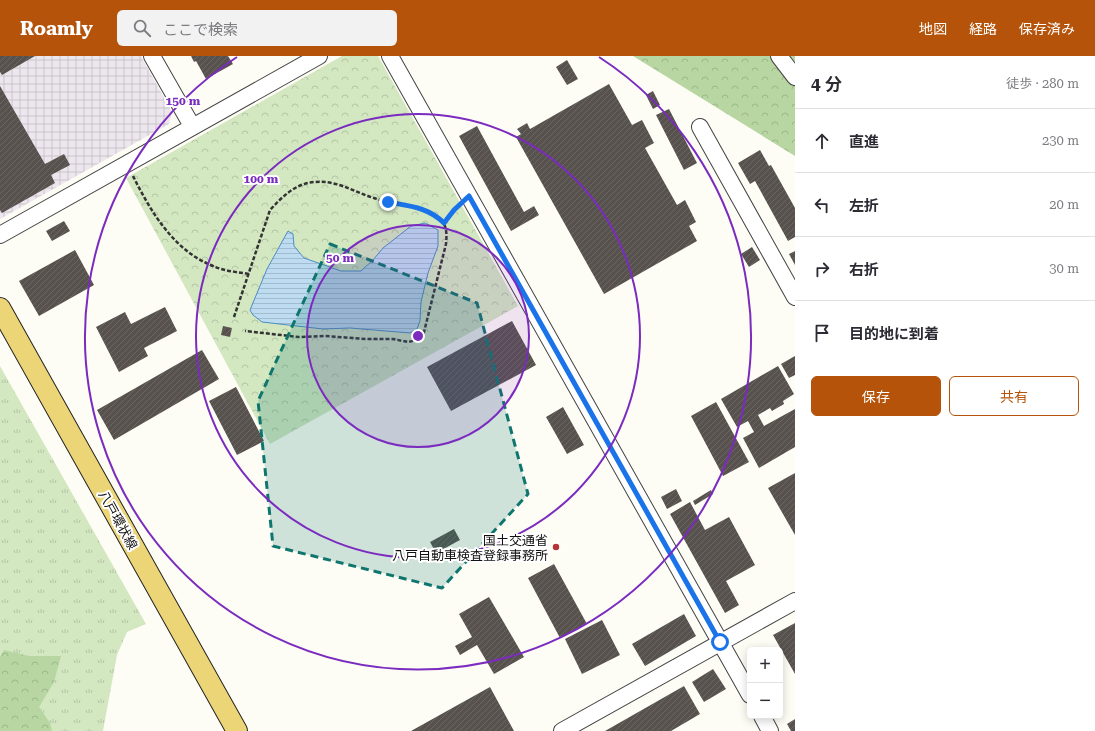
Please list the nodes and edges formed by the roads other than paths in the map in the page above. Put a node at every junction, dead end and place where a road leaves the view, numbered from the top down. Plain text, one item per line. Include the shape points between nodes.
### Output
1 (152, 56) edge
2 (319, 56) edge
3 (390, 56) edge
4 (778, 56) edge
5 (795, 77) edge
6 (192, 126) junction
7 (700, 127) dead end
8 (0, 235) edge
9 (795, 297) edge
10 (0, 308) edge
11 (795, 601) edge
12 (720, 642) junction
13 (747, 690) edge
14 (764, 719) edge
15 (237, 731) edge
16 (562, 731) edge
17 (770, 731) edge

1 - 6 street
2 - 6 street
3 - 12 street
4 - 5 street
6 - 8 street
7 - 9 street
10 - 15 main road, 八戸環状線
11 - 12 street
12 - 13 street
12 - 16 street
14 - 17 street

